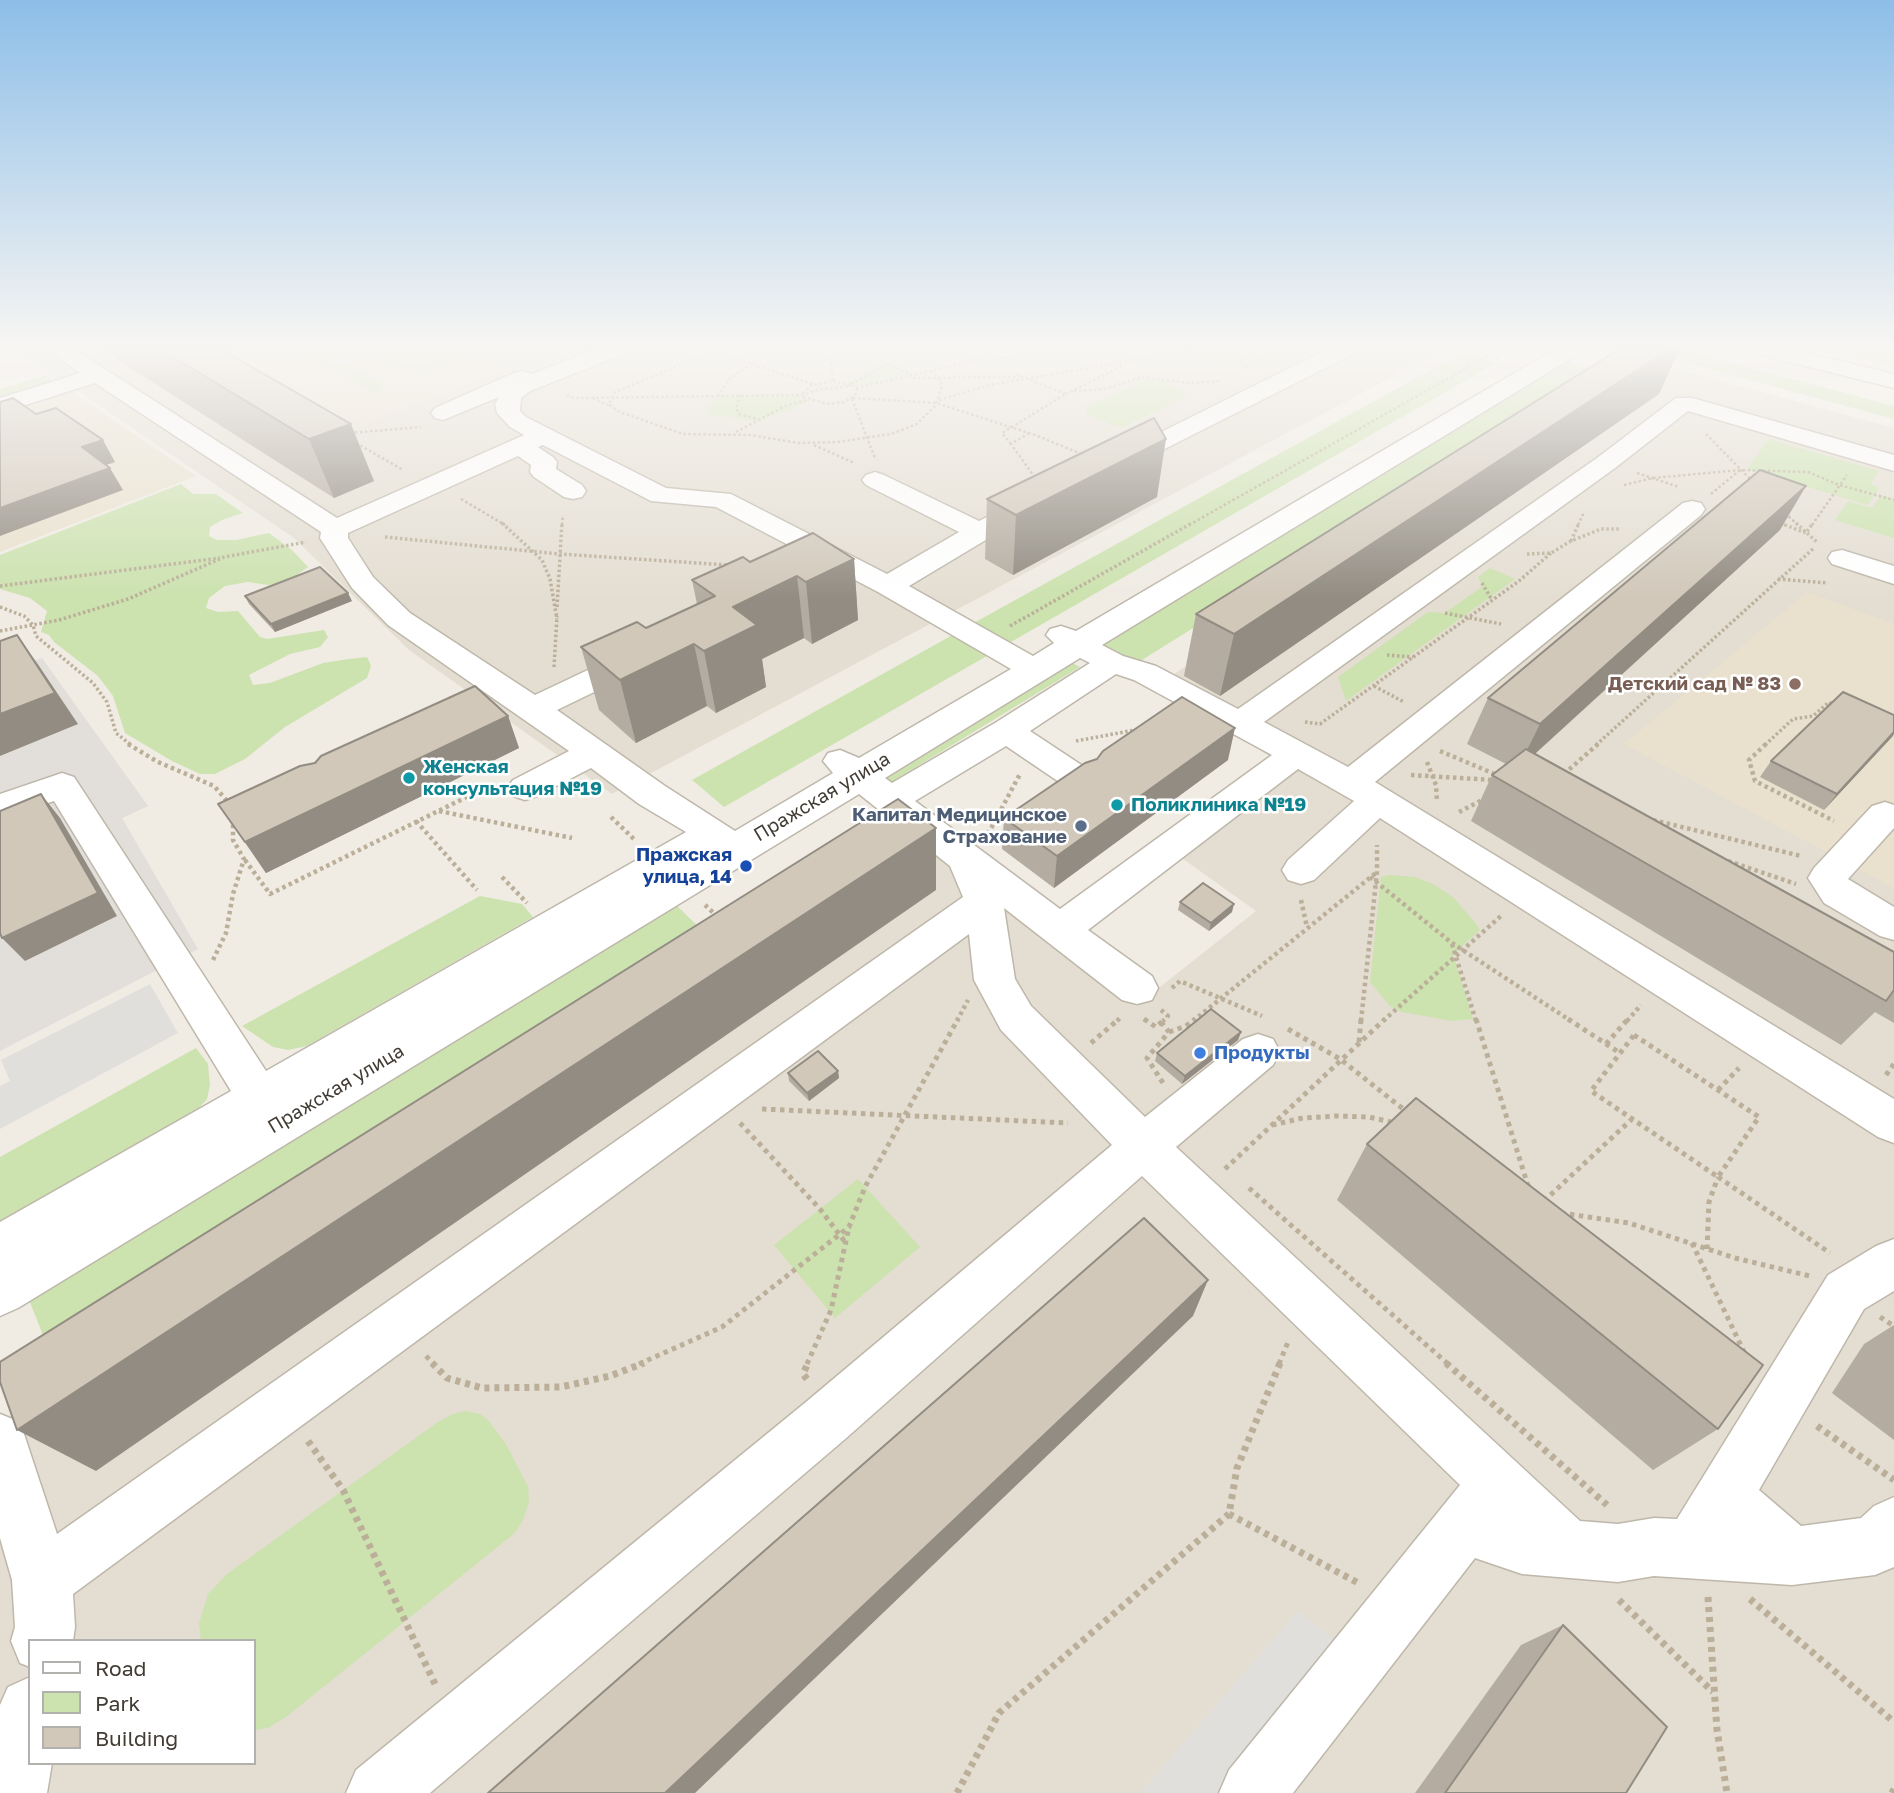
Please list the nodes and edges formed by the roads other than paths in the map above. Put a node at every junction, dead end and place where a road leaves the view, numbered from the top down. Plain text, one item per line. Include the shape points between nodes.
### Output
1 (177, 432) edge
2 (538, 432) edge
3 (1181, 432) edge
4 (1406, 432) edge
5 (1427, 432) edge
6 (1646, 432) edge
7 (1784, 432) edge
8 (544, 435) junction
9 (520, 446) junction
10 (1894, 463) edge
11 (1104, 470) edge
12 (878, 477) road end
13 (1057, 493) edge
14 (568, 498) road end
15 (1669, 518) road end
16 (979, 532) junction
17 (322, 535) junction
18 (1830, 551) road end
19 (841, 561) junction
20 (1894, 575) edge
21 (804, 578) edge
22 (888, 586) junction
23 (1067, 639) junction
24 (1012, 655) junction
25 (1112, 663) junction
26 (662, 679) edge
27 (498, 685) junction
28 (461, 702) edge
29 (533, 709) junction
30 (1246, 719) junction
31 (1007, 731) junction
32 (595, 752) junction
33 (1296, 754) junction
34 (862, 779) junction
35 (1080, 780) edge
36 (1366, 784) junction
37 (526, 788) road end
38 (2, 802) edge
39 (1875, 826) road end
40 (724, 841) junction
41 (965, 858) junction
42 (1301, 870) dead end
43 (984, 902) junction
44 (1894, 925) edge
45 (1060, 929) junction
46 (1144, 1001) road end
47 (1270, 1033) road end
48 (266, 1112) junction
49 (1894, 1123) edge
50 (1161, 1148) junction
51 (0, 1250) edge
52 (1869, 1278) edge
53 (0, 1291) edge
54 (0, 1442) edge
55 (1723, 1496) junction
56 (1481, 1504) junction
57 (1894, 1526) edge
58 (1791, 1556) junction
59 (1685, 1562) junction
60 (42, 1580) junction
61 (42, 1639) edge
62 (28, 1689) edge
63 (0, 1710) edge
64 (28, 1720) edge
65 (14, 1793) edge
66 (379, 1793) edge
67 (1252, 1793) edge

1 - 17 street
2 - 8 street
3 - 11 street
4 - 23 street, Пражская улица
5 - 23 street, Пражская улица
6 - 30 street
7 - 10 street
8 - 9 street
8 - 19 street via 660,495 722,500
9 - 14 street via 544,462 542,472
9 - 17 street
12 - 16 street
13 - 16 street
15 - 36 street
16 - 22 street
17 - 27 street via 334,538 362,582 399,619
18 - 20 street
19 - 21 street
19 - 22 street
22 - 24 street
23 - 24 street, Пражская улица
23 - 25 street
24 - 34 street, Пражская улица
25 - 30 street
25 - 31 street
26 - 29 street via 647,654
27 - 28 street
27 - 29 street
29 - 32 street
30 - 33 street
31 - 34 street
31 - 35 street
32 - 37 street
32 - 40 street
33 - 36 street
33 - 45 street
34 - 40 street, Пражская улица
34 - 41 street
36 - 42 street
36 - 49 street via 1526,893
38 - 48 street via 62,785
39 - 44 street via 1836,881
40 - 48 street, Пражская улица
41 - 43 street
41 - 45 street
43 - 50 street via 995,980 1007,1005 1039,1022 1065,1066
43 - 60 street via 793,1053 401,1321
45 - 46 street
47 - 50 street
48 - 51 street, Пражская улица
48 - 53 street, Пражская улица
50 - 56 street via 1304,1300
50 - 66 street via 832,1414
52 - 55 street via 1780,1401
54 - 60 street
55 - 58 street
55 - 59 street
56 - 59 street via 1522,1545
56 - 67 street
57 - 58 street via 1875,1546
58 - 59 street
60 - 61 street
62 - 63 street
64 - 65 street

